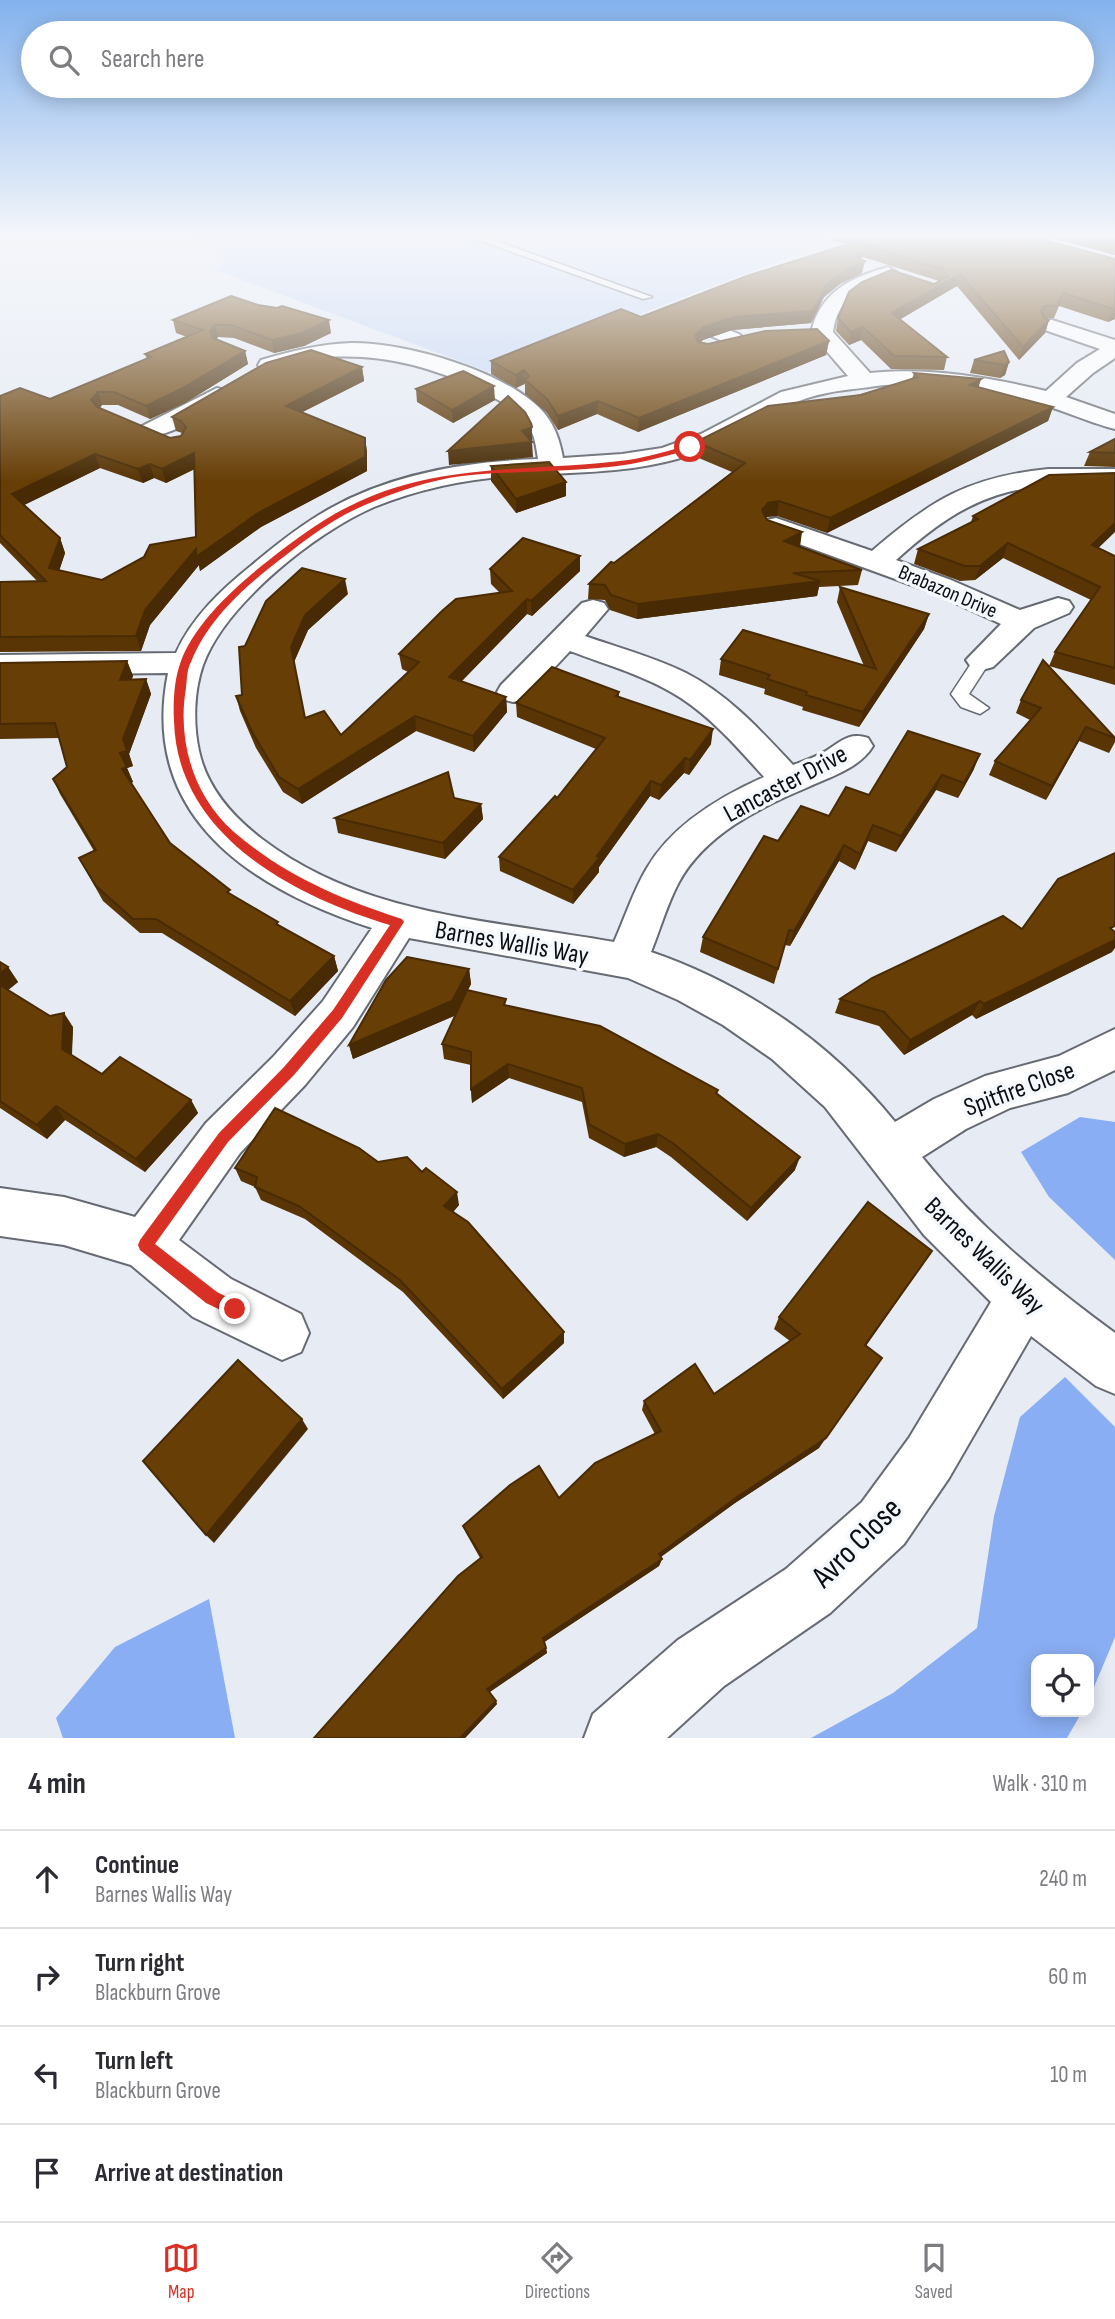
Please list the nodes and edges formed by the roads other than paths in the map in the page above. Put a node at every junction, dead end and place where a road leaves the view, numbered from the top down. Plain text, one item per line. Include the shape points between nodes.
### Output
1 (820, 319) edge
2 (1049, 325) edge
3 (701, 326) edge
4 (754, 335) edge
5 (732, 338) junction
6 (1115, 348) edge
7 (706, 349) edge
8 (865, 382) junction
9 (1051, 400) junction
10 (1115, 422) edge
11 (180, 444) edge
12 (552, 467) junction
13 (1115, 477) edge
14 (776, 526) edge
15 (877, 562) junction
16 (1058, 607) dead end
17 (593, 610) dead end
18 (1019, 621) junction
19 (565, 639) junction
20 (982, 660) joint
21 (185, 663) junction
22 (0, 665) edge
23 (513, 692) dead end
24 (979, 708) dead end
25 (856, 746) dead end
26 (787, 781) junction
27 (398, 922) junction
28 (627, 961) junction
29 (1115, 1048) edge
30 (888, 1152) junction
31 (0, 1212) edge
32 (145, 1245) junction
33 (1024, 1298) junction
34 (282, 1333) dead end
35 (1115, 1367) edge
36 (624, 1735) edge

1 - 8 street via 812,332
2 - 6 street
3 - 5 street
4 - 5 street
5 - 7 street
6 - 9 street via 1071,379
8 - 9 street, Barnes Wallis Way via 956,382
8 - 12 street, Barnes Wallis Way via 808,390 780,400 715,437 664,455
9 - 10 street, Barnes Wallis Way
11 - 12 street via 141,427 194,410 245,370 329,352 367,351 407,354 450,367 505,394 529,410 547,437
12 - 21 street, Barnes Wallis Way via 427,481 333,517 237,590 209,622
13 - 15 street, Brabazon Drive via 1044,476 978,491 922,522
14 - 15 street, Brabazon Drive
15 - 18 street, Brabazon Drive
16 - 18 street, Brabazon Drive
17 - 19 street
18 - 20 street, Brabazon Drive
19 - 23 street
19 - 26 street via 675,681 700,696
20 - 24 lane via 960,694
21 - 22 street
21 - 27 street, Barnes Wallis Way via 178,705 185,769 228,833 314,892
25 - 26 street, Lancaster Drive via 837,761
26 - 28 street, Lancaster Drive via 719,817 682,849 662,875
27 - 28 street, Barnes Wallis Way
27 - 32 street via 338,1014 223,1138
28 - 30 street, Barnes Wallis Way via 691,987 755,1022 845,1097
29 - 30 street, Spitfire Close via 1068,1073 1001,1090
30 - 33 street, Barnes Wallis Way via 943,1219
31 - 32 street via 64,1221
32 - 34 street via 212,1297
33 - 35 street, Barnes Wallis Way
33 - 36 street, Avro Close via 929,1458 883,1523 808,1591 701,1663

